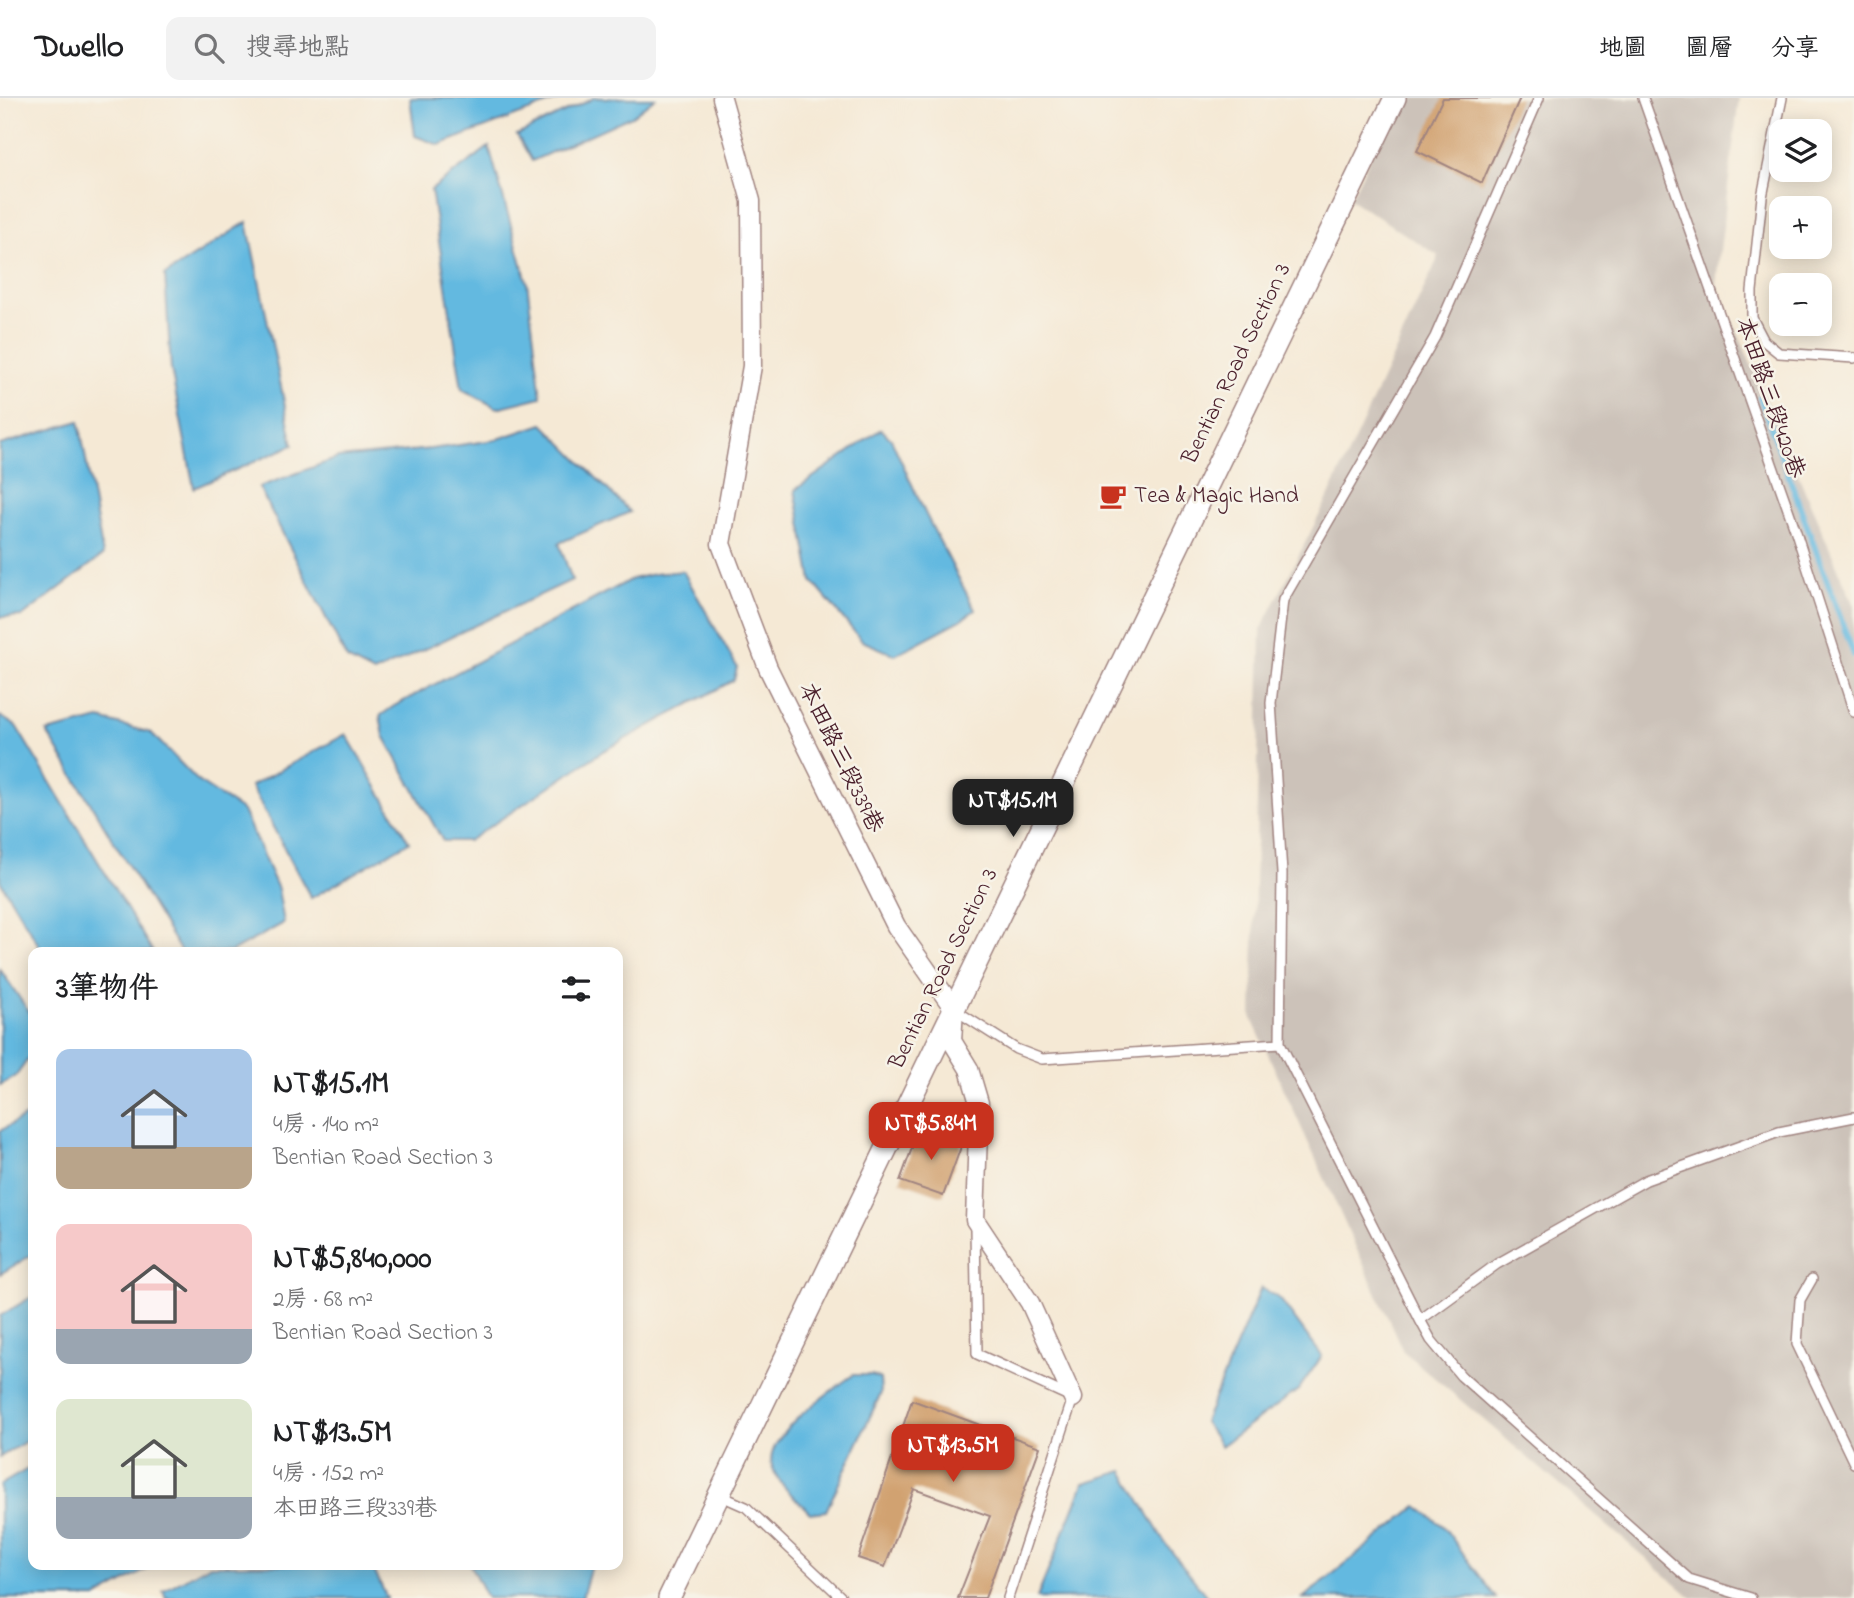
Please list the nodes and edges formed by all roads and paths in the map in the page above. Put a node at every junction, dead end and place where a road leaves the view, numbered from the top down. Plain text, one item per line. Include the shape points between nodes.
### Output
1 (722, 98) edge
2 (1395, 98) edge
3 (1539, 98) edge
4 (1643, 98) edge
5 (1782, 98) edge
6 (1854, 358) edge
7 (1854, 712) edge
8 (954, 1009) junction
9 (1280, 1043) junction
10 (1854, 1118) edge
11 (975, 1220) junction
12 (1812, 1279) dead end
13 (1420, 1320) junction
14 (1073, 1398) junction
15 (1854, 1463) edge
16 (719, 1495) junction
17 (669, 1598) edge
18 (842, 1598) edge
19 (1009, 1598) edge
20 (1751, 1598) edge

1 - 8 street, 本田路三段339巷 via 751,201 752,366 721,544 768,668 896,926
2 - 8 street, Bentian Road Section 3
3 - 9 lane via 1435,337 1283,600 1271,703 1282,873
4 - 7 lane, 本田路三段420巷 via 1795,529
5 - 6 lane via 1762,197 1752,318 1764,341 1779,353
8 - 9 lane via 1016,1049 1042,1059
8 - 11 street via 952,1041 970,1069 979,1103
8 - 16 street, Bentian Road Section 3
9 - 13 lane
10 - 13 lane via 1779,1132 1646,1180 1497,1264
11 - 14 street via 1030,1303
11 - 14 lane via 977,1354
12 - 15 lane via 1800,1300 1797,1344
13 - 20 lane via 1461,1376 1689,1580
14 - 19 lane
16 - 17 street, Bentian Road Section 3
16 - 18 lane via 746,1507

